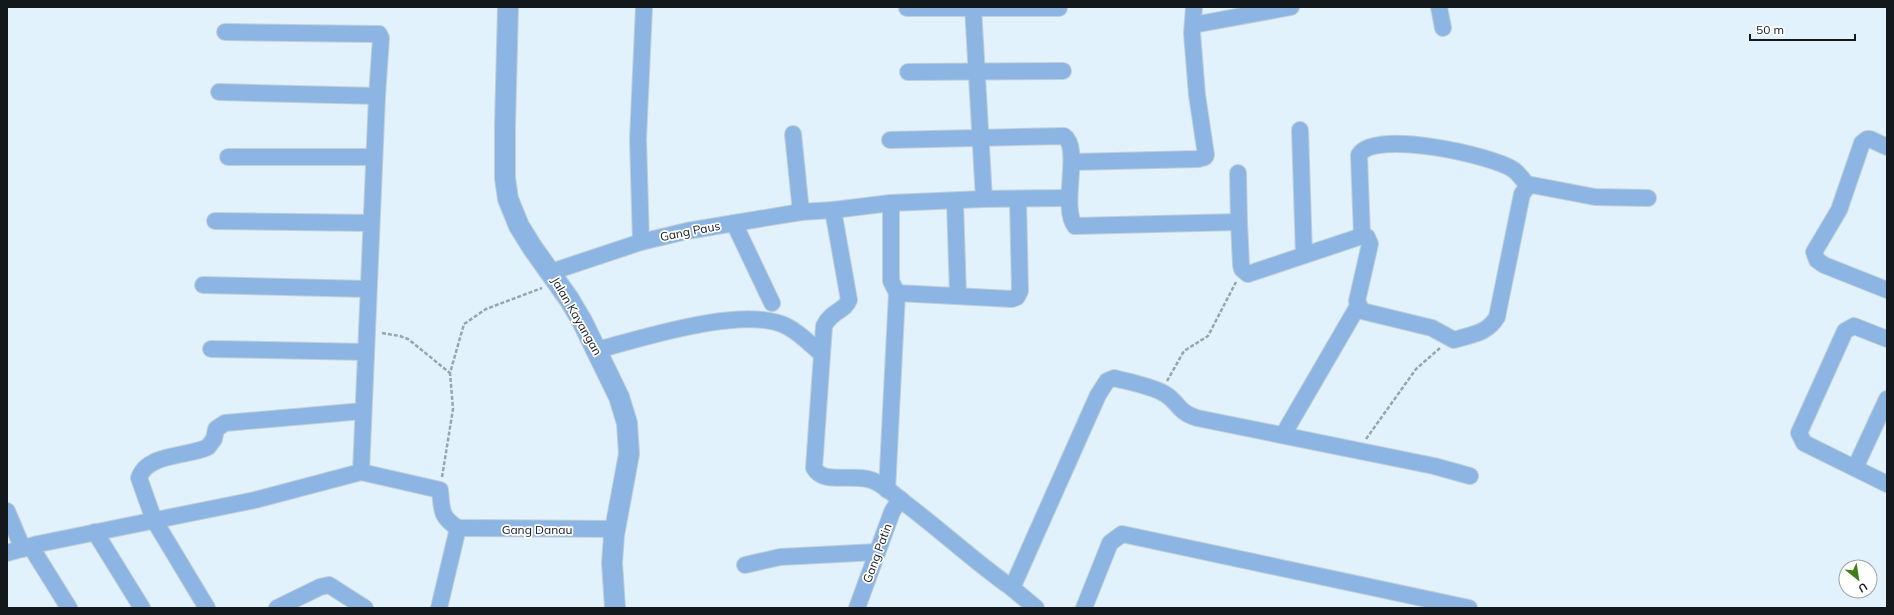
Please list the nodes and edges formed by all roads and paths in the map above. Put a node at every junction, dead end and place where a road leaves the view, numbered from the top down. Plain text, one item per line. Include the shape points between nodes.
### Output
1 (508, 7) edge
2 (644, 7) edge
3 (1194, 7) edge
4 (1291, 7) edge
5 (1439, 7) edge
6 (907, 8) dead end
7 (973, 8) edge
8 (1059, 8) edge
9 (1193, 25) junction
10 (1443, 28) dead end
11 (225, 32) dead end
12 (1063, 71) dead end
13 (908, 72) dead end
14 (977, 73) junction
15 (219, 92) dead end
16 (377, 96) junction
17 (1300, 130) dead end
18 (793, 134) dead end
19 (981, 137) junction
20 (890, 140) dead end
21 (1887, 147) edge
22 (228, 157) dead end
23 (374, 157) junction
24 (1072, 162) junction
25 (1238, 173) dead end
26 (1528, 186) junction
27 (1069, 198) junction
28 (1648, 198) dead end
29 (984, 199) junction
30 (1018, 200) junction
31 (955, 201) junction
32 (891, 203) junction
33 (833, 210) junction
34 (802, 212) junction
35 (215, 221) dead end
36 (1239, 222) junction
37 (371, 223) junction
38 (734, 223) junction
39 (1362, 236) junction
40 (641, 242) junction
41 (1304, 255) junction
42 (1242, 269) junction
43 (555, 277) junction
44 (203, 285) dead end
45 (368, 289) junction
46 (1887, 290) edge
47 (897, 293) junction
48 (958, 296) junction
49 (772, 303) dead end
50 (1358, 306) junction
51 (366, 334) junction
52 (1887, 339) edge
53 (1454, 340) junction
54 (211, 349) dead end
55 (597, 350) junction
56 (366, 352) junction
57 (822, 354) junction
58 (450, 373) junction
59 (1161, 392) junction
60 (1887, 399) edge
61 (363, 411) junction
62 (1283, 436) junction
63 (1358, 450) junction
64 (1855, 468) junction
65 (361, 472) junction
66 (1470, 476) dead end
67 (1887, 484) edge
68 (440, 490) junction
69 (886, 490) junction
70 (900, 499) junction
71 (7, 511) edge
72 (154, 520) junction
73 (458, 528) junction
74 (615, 529) junction
75 (96, 532) junction
76 (27, 548) junction
77 (877, 552) junction
78 (7, 553) edge
79 (745, 565) dead end
80 (1012, 588) junction
81 (69, 608) edge
82 (142, 608) edge
83 (207, 608) edge
84 (278, 608) edge
85 (364, 608) edge
86 (439, 608) edge
87 (615, 608) edge
88 (857, 608) edge
89 (1036, 608) edge
90 (1084, 608) edge
91 (1470, 608) edge

1 - 43 street, Jalan Kayangan via 505,178 508,199 519,226
2 - 40 street via 638,138
3 - 9 street
4 - 9 street
5 - 10 street
6 - 7 street
7 - 8 street
7 - 14 street
9 - 24 street via 1197,95 1205,157
11 - 16 street via 379,34 382,39
12 - 14 street
13 - 14 street
14 - 19 street
15 - 16 street
16 - 23 street
17 - 41 street
18 - 34 street
19 - 20 street
19 - 24 street via 1064,136 1069,141
19 - 29 street
21 - 46 street via 1870,139 1862,143 1838,210 1814,252 1817,260 1824,265
22 - 23 street
23 - 37 street
24 - 27 street
25 - 36 street
26 - 28 street via 1595,197
26 - 39 street via 1514,171 1461,151 1419,145 1375,146 1364,149 1359,155
26 - 53 street via 1522,194 1497,317 1485,331
27 - 30 street, Gang Paus
27 - 36 street via 1072,220 1078,227
29 - 30 street, Gang Paus
29 - 31 street, Gang Paus
30 - 48 street via 1019,294 1012,299
31 - 32 street, Gang Paus
31 - 48 street
32 - 33 street, Gang Paus
32 - 47 street via 891,281
33 - 34 street, Gang Paus
33 - 57 street via 849,300 827,319
34 - 38 street, Gang Paus
35 - 37 street
36 - 42 street
37 - 45 street
38 - 40 street, Gang Paus
38 - 49 street
39 - 41 street
39 - 50 street via 1367,238 1370,244
40 - 43 street, Gang Paus
41 - 42 street via 1248,274
42 - 59 path via 1208,336 1184,351
43 - 55 street, Jalan Kayangan
43 - 58 path via 486,309 464,324
44 - 45 street
45 - 51 street
47 - 48 street
47 - 69 street
50 - 53 street via 1362,311 1432,328
50 - 62 street
51 - 56 street
51 - 58 path via 387,333 408,339
52 - 64 street via 1854,326 1845,331 1799,433 1804,443
53 - 63 path via 1430,356 1416,370
54 - 56 street
55 - 57 street via 716,321 762,320 788,327
55 - 74 street, Jalan Kayangan via 619,397 629,433 627,473
56 - 61 street
57 - 69 street via 814,468 818,474 828,478 863,477
58 - 68 path via 453,409
59 - 62 street via 1173,399 1186,414
59 - 80 street via 1114,378 1107,381 1098,395
60 - 64 street
61 - 65 street
61 - 72 street via 225,423 216,429 214,439 208,447 150,463 141,473 139,478
62 - 63 street
63 - 66 street
64 - 67 street
65 - 68 street
65 - 72 street via 255,500
68 - 73 street via 445,519
69 - 70 street
70 - 77 street, Gang Patin via 892,512
70 - 80 street
71 - 76 street
72 - 75 street
72 - 83 street
73 - 74 street, Gang Danau
73 - 86 street
74 - 87 street, Jalan Kayangan via 612,563
75 - 76 street
75 - 82 street
76 - 78 street
76 - 81 street
77 - 79 street via 780,557
77 - 88 street, Gang Patin
80 - 89 street
84 - 85 street via 329,585
90 - 91 street via 1110,543 1122,534

